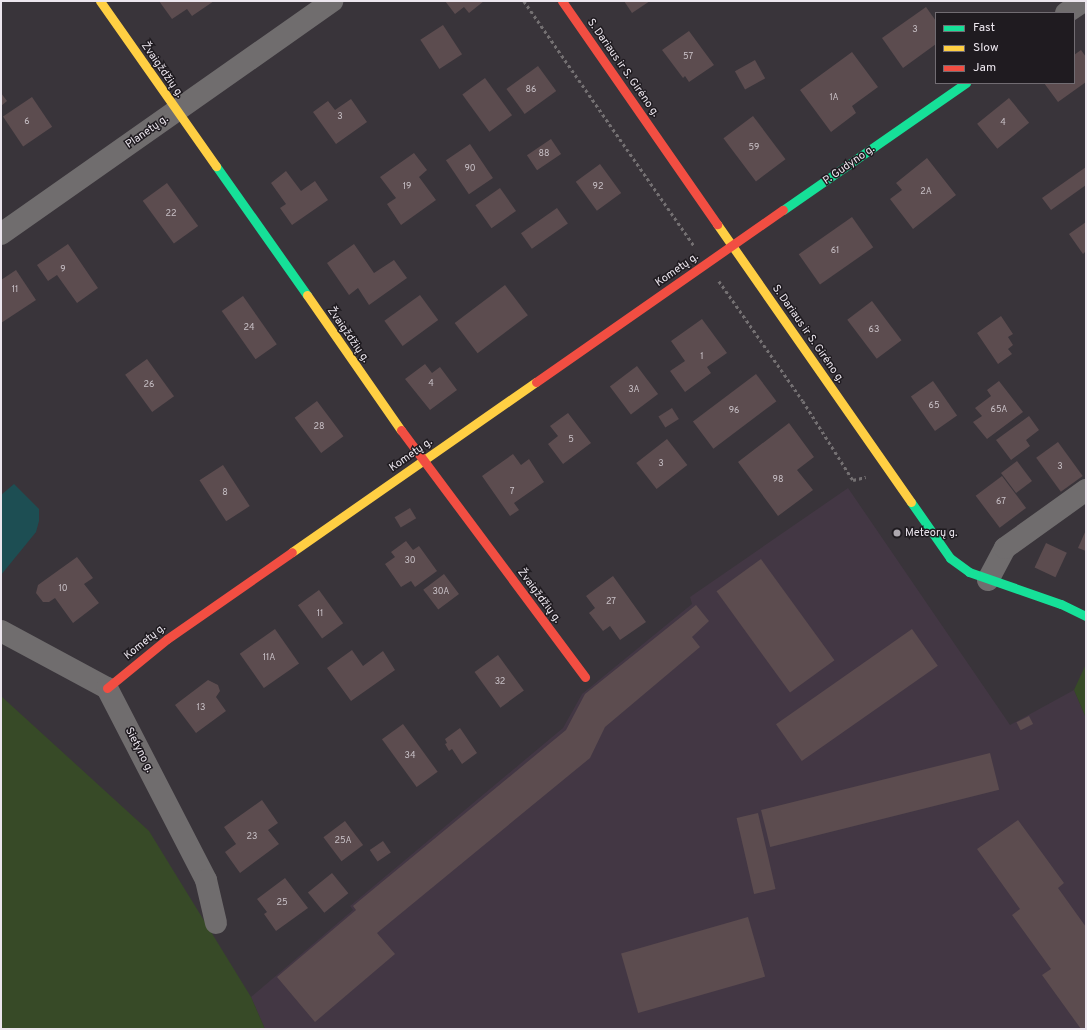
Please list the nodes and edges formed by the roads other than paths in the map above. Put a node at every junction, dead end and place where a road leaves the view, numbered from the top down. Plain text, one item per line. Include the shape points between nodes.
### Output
1 (100, 1) edge
2 (332, 1) edge
3 (562, 1) edge
4 (1084, 1) edge
5 (1068, 12) edge
6 (965, 84) edge
7 (176, 112) junction
8 (1, 234) edge
9 (732, 246) junction
10 (423, 461) junction
11 (1086, 490) edge
12 (988, 580) junction
13 (1086, 616) edge
14 (1, 631) edge
15 (585, 677) dead end
16 (107, 688) junction
17 (216, 923) dead end

1 - 7 street, Žvaigždžių g.
2 - 7 street, Planetų g.
3 - 9 street, S. Dariaus ir S. Girėno g.
4 - 5 street
6 - 9 street, P. Gudyno g.
7 - 8 street, Planetų g.
7 - 10 street, Žvaigždžių g.
9 - 10 street, Kometų g.
9 - 12 street, S. Dariaus ir S. Girėno g. via 932,536 950,558 969,572
10 - 15 street, Žvaigždžių g.
10 - 16 street, Kometų g. via 167,639
11 - 12 street via 1005,548
12 - 13 street, S. Dariaus ir S. Girėno g. via 1061,604
14 - 16 street
16 - 17 street, Sietyno g. via 206,880

